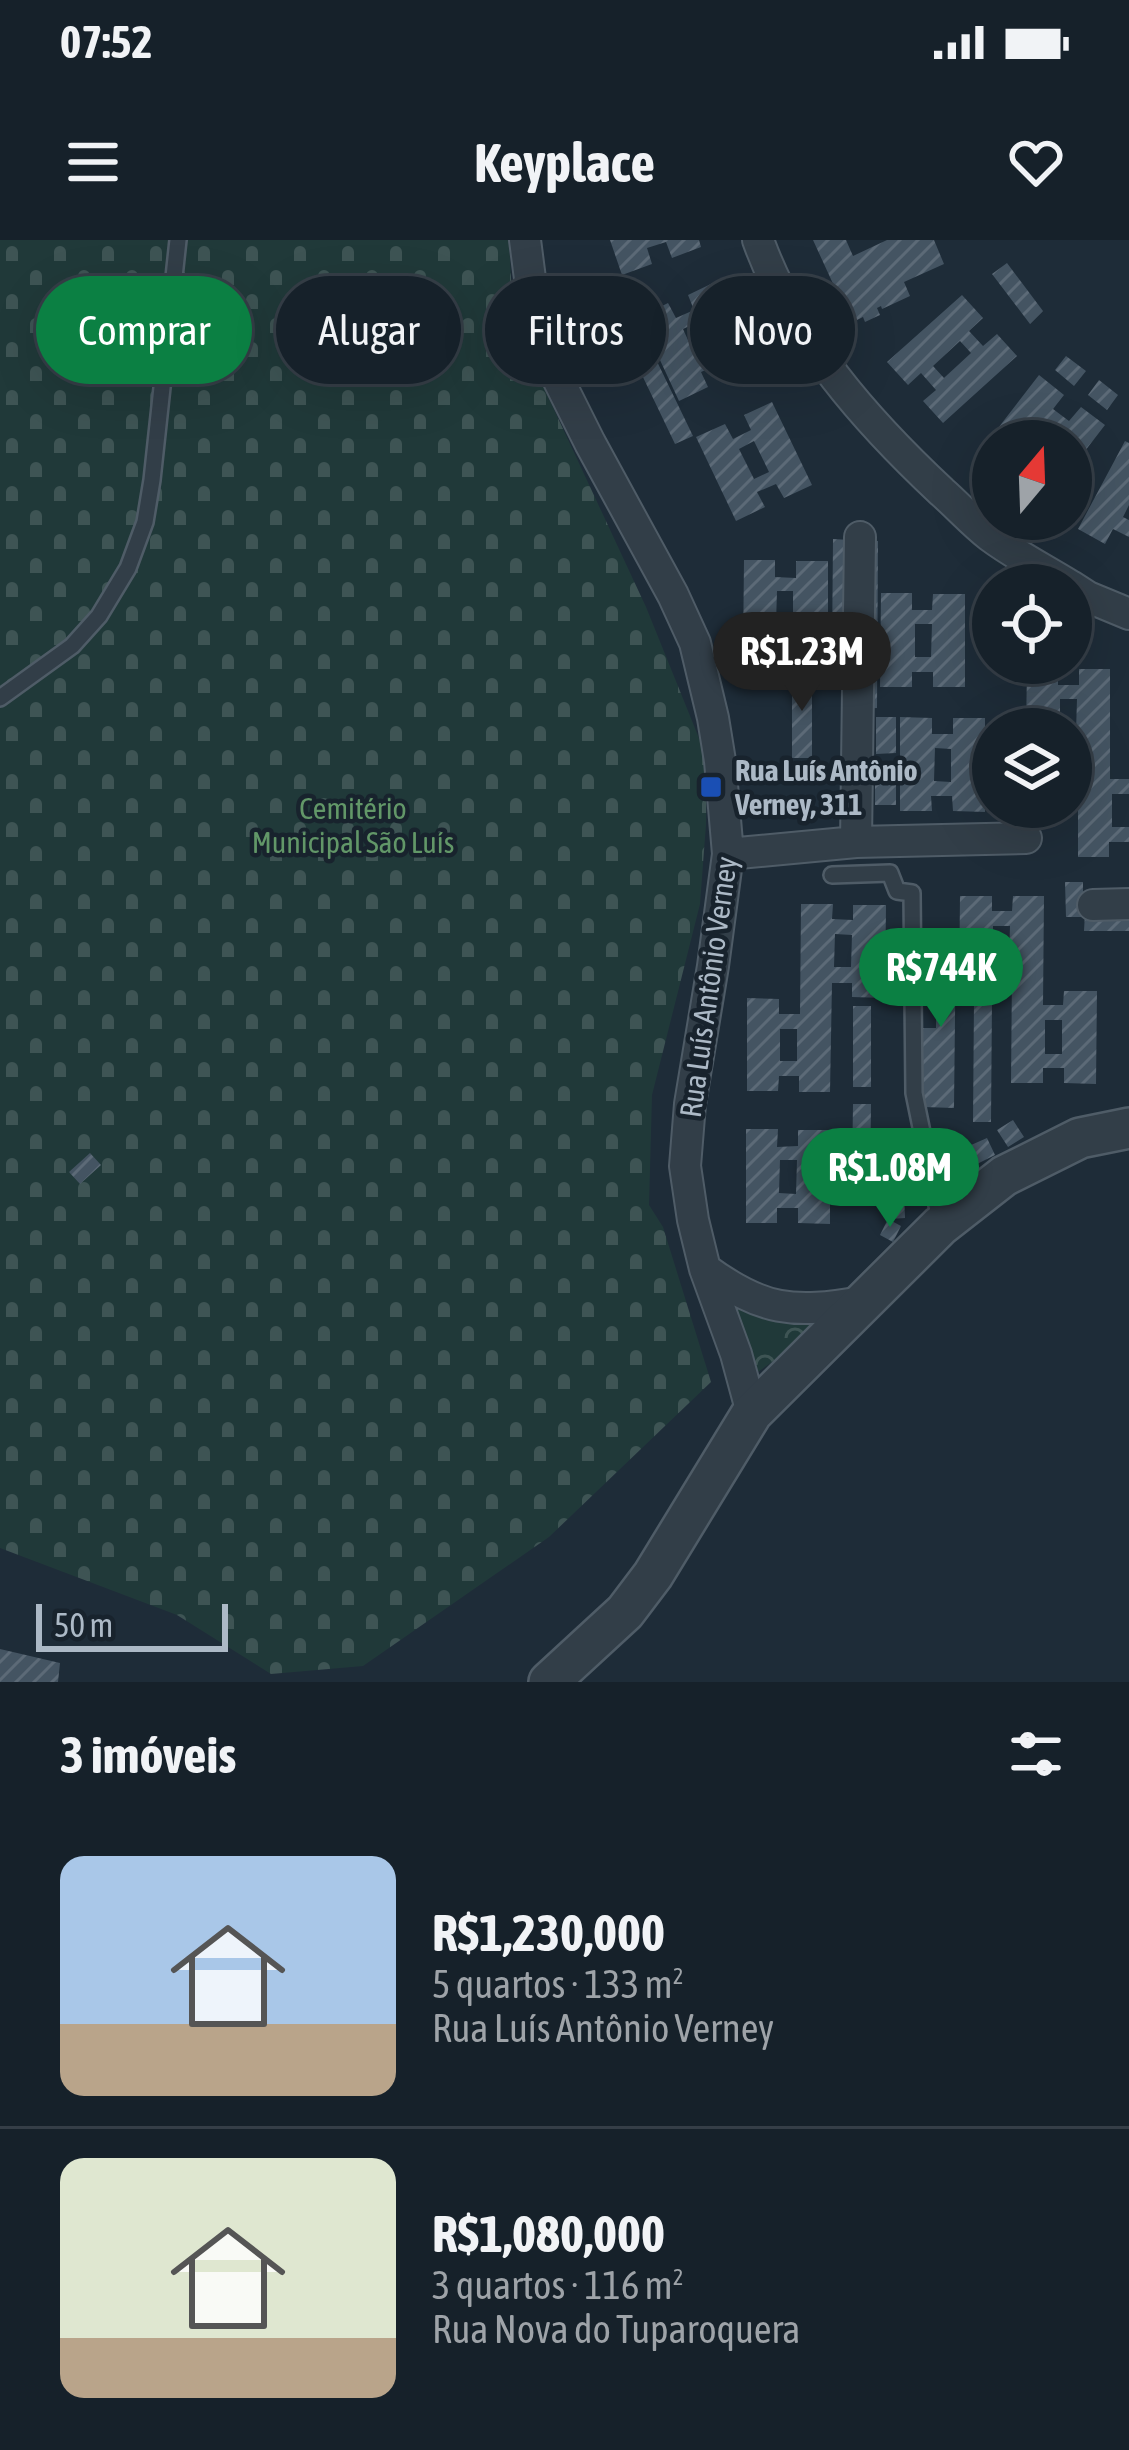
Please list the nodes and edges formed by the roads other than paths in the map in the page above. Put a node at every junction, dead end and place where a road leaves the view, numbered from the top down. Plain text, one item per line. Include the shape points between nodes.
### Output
1 (178, 240) edge
2 (525, 240) edge
3 (758, 240) edge
4 (860, 536) dead end
5 (1035, 564) edge
6 (1092, 599) edge
7 (1129, 614) edge
8 (0, 698) edge
9 (1026, 838) dead end
10 (856, 842) junction
11 (728, 854) junction
12 (832, 875) dead end
13 (1129, 904) edge
14 (1093, 905) dead end
15 (1129, 1128) edge
16 (940, 1226) junction
17 (705, 1269) junction
18 (862, 1301) junction
19 (752, 1413) junction
20 (548, 1682) edge

1 - 8 lane via 156,456 128,568 72,646
2 - 11 street, Rua Luís Antônio Verney via 552,367 695,643 717,740
3 - 5 street via 812,344 854,403 990,536
4 - 10 street
6 - 7 street
9 - 10 street
10 - 11 street
11 - 17 street, Rua Luís Antônio Verney via 686,1166
12 - 16 lane via 890,873 897,891 912,893 914,1093
13 - 14 street
15 - 16 street via 1080,1138 1004,1177
16 - 18 street
17 - 18 street via 753,1300 783,1307
17 - 19 street, Rua Luís Antônio Verney
18 - 19 street
19 - 20 street via 653,1576

